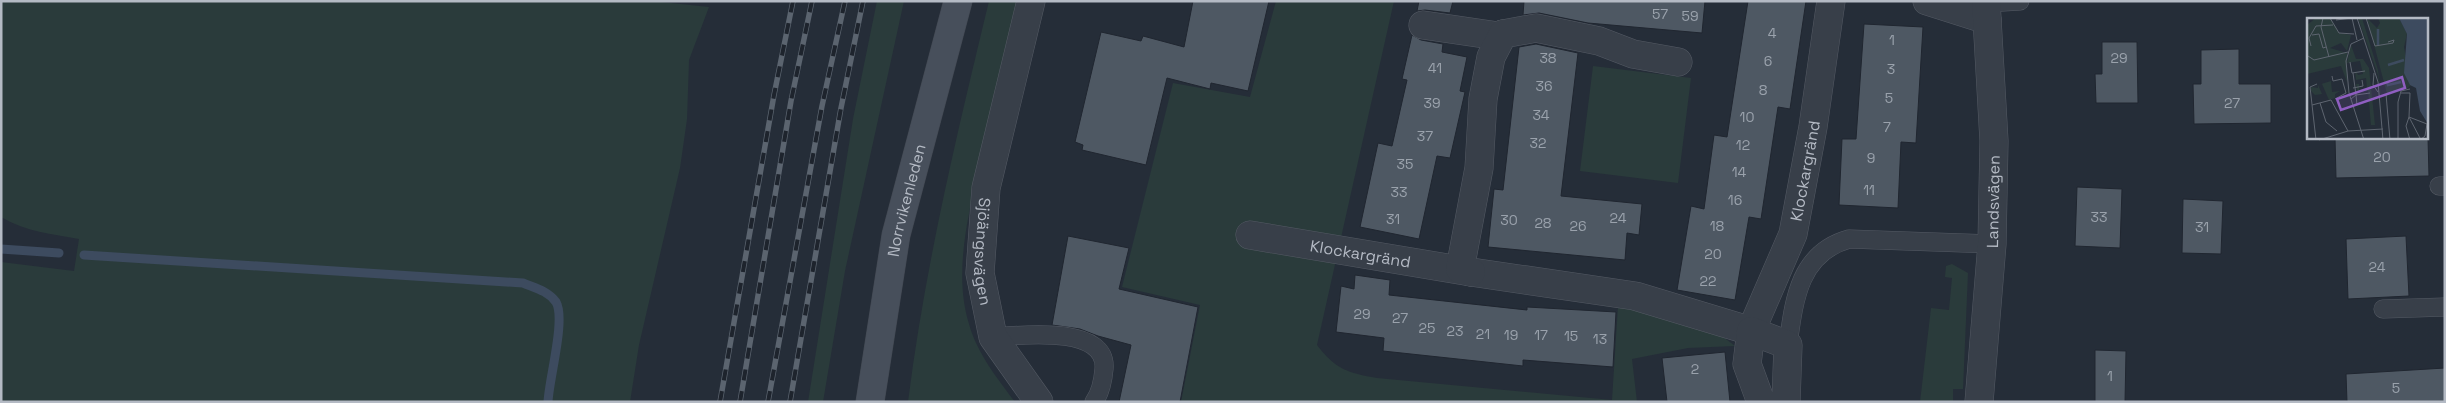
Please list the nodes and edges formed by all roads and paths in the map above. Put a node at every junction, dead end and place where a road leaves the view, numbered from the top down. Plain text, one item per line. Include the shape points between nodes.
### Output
1 (958, 1) edge
2 (1031, 1) edge
3 (1831, 1) edge
4 (1927, 1) edge
5 (2020, 1) edge
6 (1986, 8) edge
7 (1423, 25) dead end
8 (1503, 34) junction
9 (1678, 62) dead end
10 (1250, 235) dead end
11 (1992, 244) junction
12 (1471, 272) junction
13 (2445, 307) edge
14 (2383, 309) dead end
15 (1751, 331) junction
16 (993, 337) junction
17 (1788, 345) junction
18 (870, 402) edge
19 (1039, 402) edge
20 (1094, 402) edge
21 (1761, 402) edge
22 (1786, 402) edge
23 (1979, 402) edge

1 - 18 main road, Norrvikenleden via 896,234
2 - 16 street, Sjöängsvägen via 986,188 980,273
3 - 15 street, Klockargränd via 1812,136 1793,234
4 - 6 street
5 - 6 lane
6 - 11 street, Landsvägen via 1994,141
7 - 8 street via 1498,36
8 - 9 street via 1536,28 1599,41 1633,54
8 - 12 street via 1491,57 1483,99 1479,168 1460,270
10 - 12 street, Klockargränd
11 - 17 lane via 1849,239 1833,243 1811,262 1802,276
11 - 23 street, Landsvägen
12 - 15 street, Klockargränd via 1635,296
13 - 14 lane
15 - 17 street, Klockargränd
15 - 21 street via 1747,364
16 - 19 street, Sjöängsvägen
16 - 20 lane via 1045,334 1096,346 1105,363 1099,395
17 - 22 street

